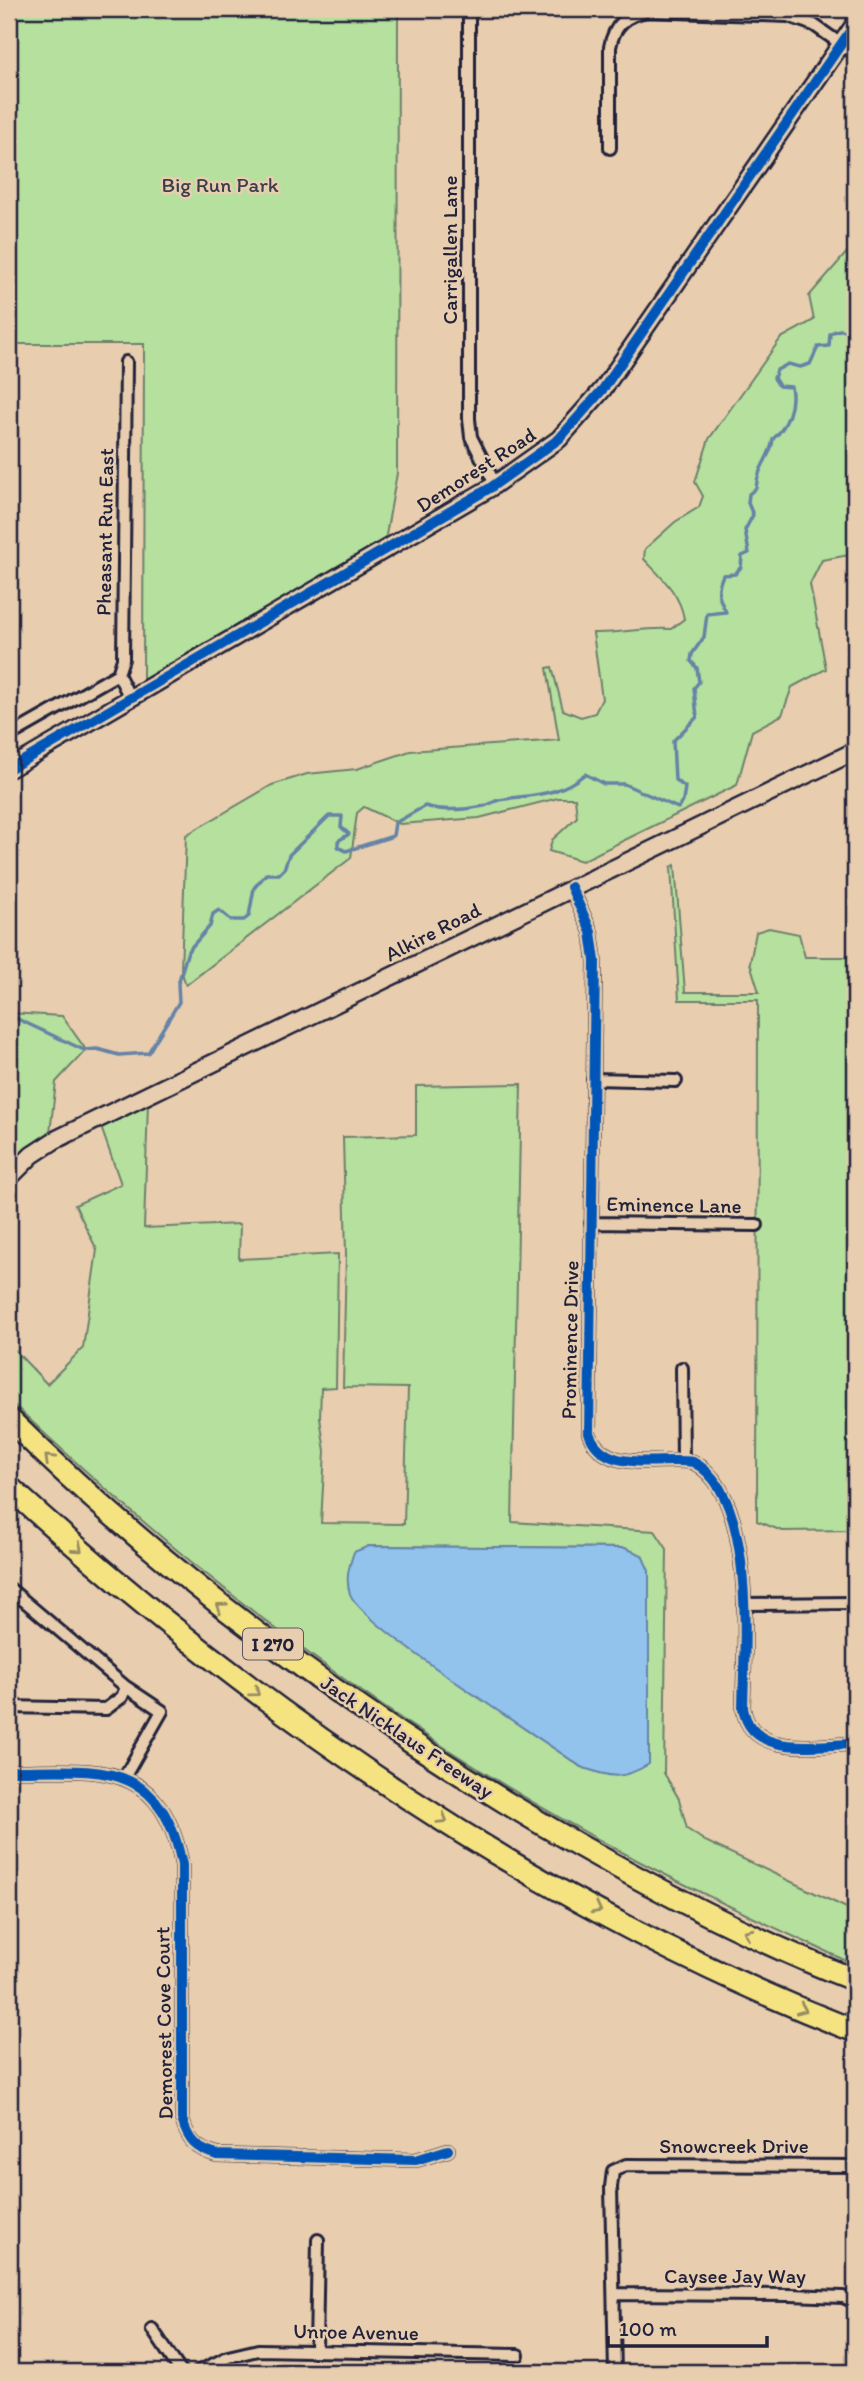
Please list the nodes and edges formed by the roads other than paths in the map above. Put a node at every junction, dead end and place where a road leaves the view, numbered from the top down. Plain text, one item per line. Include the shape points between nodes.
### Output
1 (469, 9) edge
2 (712, 11) edge
3 (855, 24) edge
4 (841, 44) junction
5 (855, 54) edge
6 (610, 148) dead end
7 (126, 362) dead end
8 (495, 484) junction
9 (118, 674) junction
10 (130, 698) junction
11 (9, 736) edge
12 (855, 751) edge
13 (9, 769) edge
14 (571, 887) junction
15 (593, 1079) junction
16 (676, 1081) dead end
17 (32, 1155) junction
18 (9, 1167) edge
19 (9, 1178) edge
20 (591, 1223) junction
21 (757, 1226) dead end
22 (682, 1368) dead end
23 (9, 1419) edge
24 (683, 1461) junction
25 (9, 1487) edge
26 (9, 1588) edge
27 (855, 1603) edge
28 (744, 1604) junction
29 (126, 1686) junction
30 (9, 1707) edge
31 (855, 1744) edge
32 (9, 1771) edge
33 (125, 1776) junction
34 (855, 1980) edge
35 (855, 2031) edge
36 (448, 2150) dead end
37 (855, 2166) edge
38 (318, 2240) dead end
39 (614, 2294) junction
40 (855, 2302) edge
41 (152, 2329) dead end
42 (316, 2350) junction
43 (517, 2355) dead end
44 (181, 2372) edge
45 (198, 2372) edge
46 (615, 2372) edge

1 - 8 street, Carrigallen Lane via 469,419 471,438
2 - 4 street via 788,16 814,25
2 - 6 street via 649,11 621,22 610,47
3 - 4 street, Demorest Road
4 - 5 street
4 - 8 street, Demorest Road via 603,388 559,439
7 - 9 street, Pheasant Run East via 123,659
8 - 10 street, Demorest Road
9 - 10 street
9 - 11 street
10 - 13 street, Demorest Road
12 - 14 street, Alkire Road
14 - 15 street, Prominence Drive via 594,946
14 - 17 street, Alkire Road
15 - 16 street
15 - 20 street, Prominence Drive
17 - 18 street, Alkire Road
17 - 19 street, Alkire Road
20 - 21 street, Eminence Lane
20 - 24 street, Prominence Drive via 588,1423 592,1442 614,1459
22 - 24 street
34 -> 23 highway, Jack Nicklaus Freeway / I 270 via 670,1895 562,1837 407,1742 210,1598 79,1488
24 - 28 street via 703,1467 721,1493 740,1548
25 -> 35 highway, I 270 via 211,1659 436,1814 537,1877 637,1930
26 - 29 street
27 - 28 street
28 - 31 street via 743,1708 752,1733 779,1745
29 - 30 street via 122,1697 106,1709
29 - 33 street via 162,1711
32 - 33 street
33 - 36 street, Demorest Cove Court via 162,1809 177,1837 182,1865 182,2119 187,2137 200,2150 217,2155 416,2160
37 - 39 street, Snowcreek Drive via 626,2165 614,2171
38 - 42 street
39 - 40 street, Caysee Jay Way via 791,2295 843,2297
39 - 46 street
41 - 44 street
42 - 43 street, Unroe Avenue
42 - 45 street, Unroe Avenue via 243,2352

